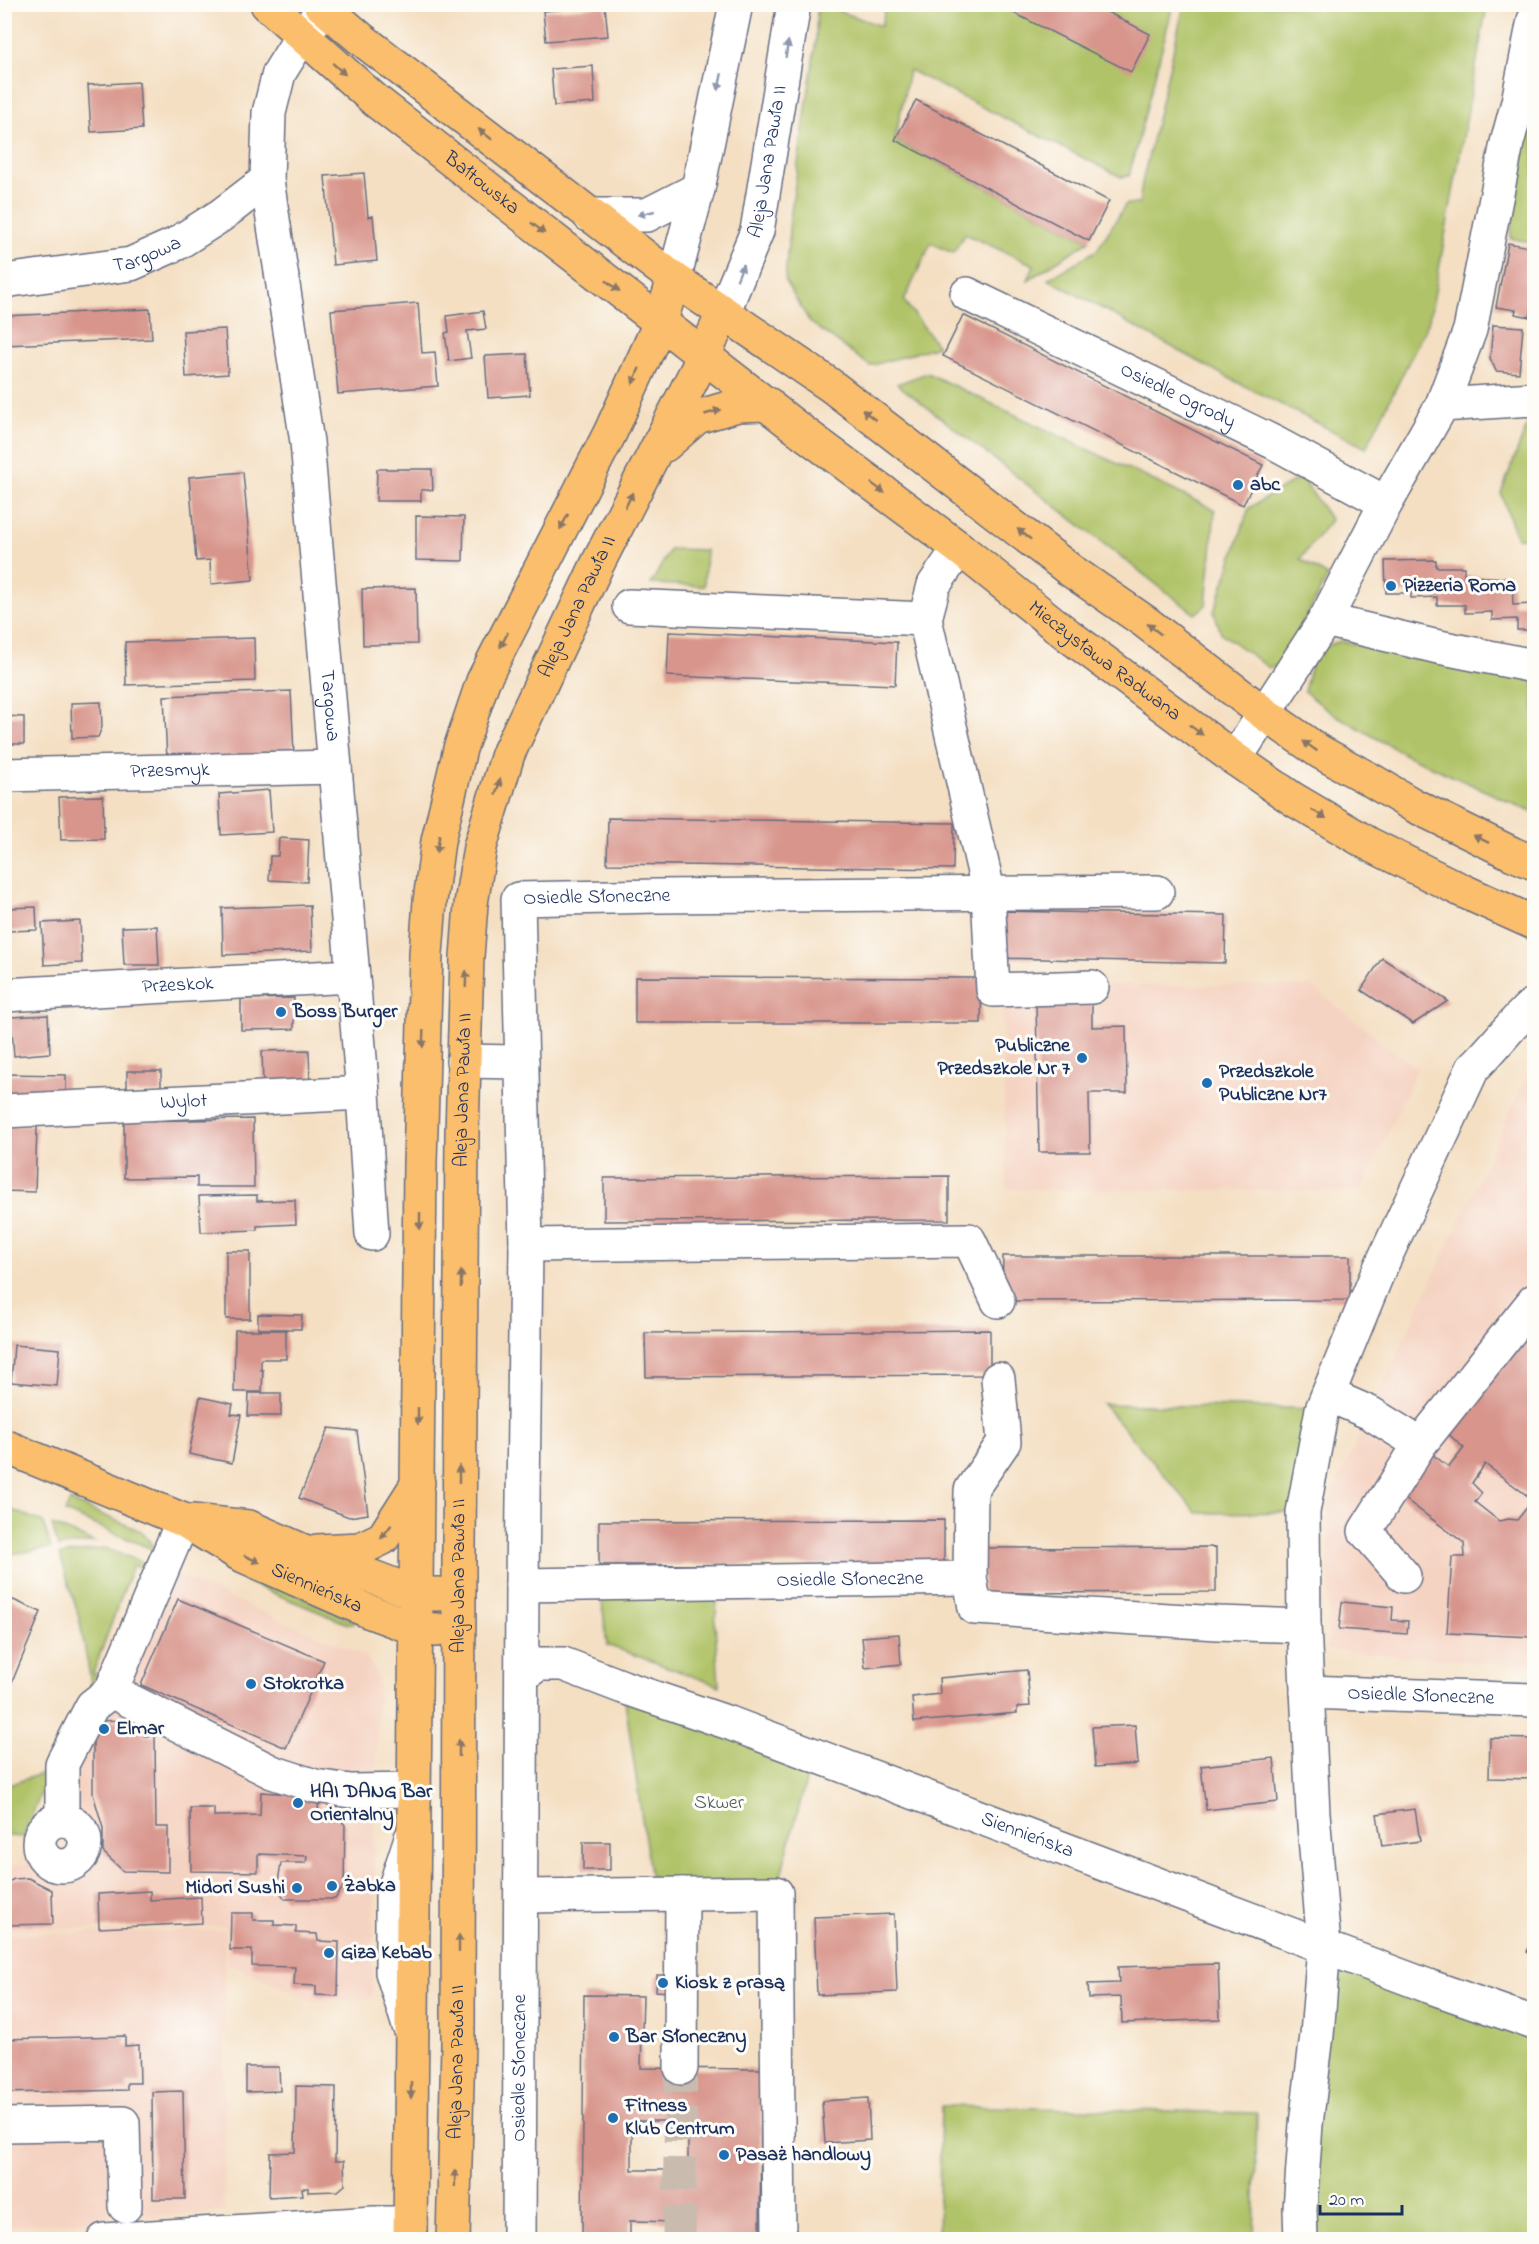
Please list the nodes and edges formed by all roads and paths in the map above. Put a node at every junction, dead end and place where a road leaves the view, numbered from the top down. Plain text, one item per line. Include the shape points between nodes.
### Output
1 (267, 4) edge
2 (736, 4) edge
3 (794, 4) edge
4 (322, 6) edge
5 (1534, 20) edge
6 (302, 36) junction
7 (267, 180) junction
8 (698, 189) junction
9 (589, 215) junction
10 (674, 279) junction
11 (4, 281) edge
12 (967, 294) dead end
13 (723, 313) junction
14 (660, 322) junction
15 (704, 356) junction
16 (1534, 399) edge
17 (768, 404) junction
18 (1442, 405) junction
19 (650, 458) junction
20 (1386, 503) junction
21 (959, 548) junction
22 (629, 606) dead end
23 (925, 618) junction
24 (1325, 620) junction
25 (1534, 666) edge
26 (1265, 714) junction
27 (1235, 759) junction
28 (335, 767) junction
29 (4, 775) edge
30 (1534, 863) edge
31 (1157, 892) dead end
32 (988, 893) junction
33 (1534, 923) edge
34 (351, 976) junction
35 (1092, 987) dead end
36 (4, 995) edge
37 (1534, 1006) edge
38 (463, 1061) junction
39 (522, 1062) junction
40 (363, 1093) junction
41 (4, 1112) edge
42 (372, 1234) dead end
43 (526, 1245) junction
44 (998, 1301) dead end
45 (1534, 1301) edge
46 (998, 1379) dead end
47 (1329, 1395) junction
48 (1420, 1444) junction
49 (4, 1446) edge
50 (418, 1483) junction
51 (183, 1520) junction
52 (306, 1552) junction
53 (1404, 1576) dead end
54 (970, 1578) junction
55 (522, 1585) junction
56 (417, 1594) junction
57 (459, 1595) junction
58 (1304, 1626) junction
59 (417, 1629) junction
60 (459, 1631) junction
61 (522, 1676) junction
62 (111, 1691) junction
63 (1307, 1692) junction
64 (1534, 1700) edge
65 (415, 1790) junction
66 (62, 1820) dead end
67 (682, 1894) junction
68 (522, 1896) junction
69 (1324, 1946) junction
70 (1534, 2023) edge
71 (681, 2068) tunnel mouth
72 (4, 2125) edge
73 (125, 2206) dead end
74 (410, 2231) edge
75 (104, 2240) edge
76 (453, 2240) edge
77 (519, 2240) edge
78 (779, 2240) edge
79 (1301, 2240) edge

1 - 6 main road, Bałtowska
2 -> 8 street
13 -> 3 street, Aleja Jana Pawła II via 757,231
4 - 6 street, Targowa
9 -> 4 main road, Bałtowska
5 - 18 street via 1470,330
6 - 7 street, Targowa via 279,73 269,112
6 -> 14 main road, Bałtowska via 376,101
7 - 11 street, Targowa via 176,244 131,264
7 - 28 street, Targowa via 307,442
8 -> 9 street via 647,215
8 - 10 street
9 - 10 main road, Bałtowska
10 - 13 main road, Bałtowska
10 - 14 main road
12 - 20 street, Osiedle Ogrody via 1275,443
13 - 15 main road, Aleja Jana Pawła II
26 -> 13 main road via 830,385
14 - 15 main road, Bałtowska
14 -> 50 main road via 610,433 483,681 460,749 438,841 430,901 423,1047
15 - 17 main road, Mieczysława Radwana
15 - 19 main road, Aleja Jana Pawła II
16 - 18 street
19 -> 17 main road via 697,417 738,405
17 -> 21 main road, Mieczysława Radwana
18 - 20 street
38 -> 19 main road, Aleja Jana Pawła II via 471,904 480,847 508,754
20 - 24 street
21 - 23 street via 934,585
21 -> 27 main road, Mieczysława Radwana
22 - 23 street
23 - 32 street
24 - 25 street
24 - 26 street
26 - 27 street
30 -> 26 main road via 1413,805 1320,753
27 -> 33 main road, Mieczysława Radwana via 1370,844
28 - 29 street, Przesmyk
28 - 34 street, Targowa
31 - 32 street, Osiedle Słoneczne
32 - 35 street via 993,990
32 - 39 street, Osiedle Słoneczne via 518,899
34 - 36 street, Przeskok
34 - 40 street, Targowa
37 - 47 street via 1515,1021 1473,1068 1376,1277
38 - 39 street
57 -> 38 main road, Aleja Jana Pawła II
39 - 43 street, Osiedle Słoneczne
40 - 41 street, Wylot
40 - 42 street, Targowa
43 - 44 street via 969,1240
43 - 55 street, Osiedle Słoneczne
45 - 48 street
46 - 54 street via 1004,1442 971,1490
47 - 48 street via 1370,1413
47 - 58 street via 1322,1409 1303,1512
48 - 53 street via 1365,1531
49 - 51 main road, Siennieńska
50 -> 52 main road via 383,1538 360,1549
50 - 56 main road
51 - 52 main road, Siennieńska via 249,1527
51 -> 59 main road, Siennieńska via 239,1554
51 - 62 street
52 - 56 main road, Siennieńska
54 - 55 street, Osiedle Słoneczne
54 - 58 street via 975,1608
55 - 61 street, Osiedle Słoneczne
56 - 57 main road, Siennieńska
56 - 59 main road
57 - 60 main road, Aleja Jana Pawła II
58 - 63 street
59 - 60 main road, Siennieńska
59 - 65 main road
76 -> 60 main road, Aleja Jana Pawła II via 458,2044
61 - 68 street, Osiedle Słoneczne
61 - 69 street, Siennieńska via 538,1664 563,1664
62 - 65 street via 272,1772 315,1786 351,1791
62 - 66 street via 92,1706 62,1764
63 - 64 street, Osiedle Słoneczne
63 - 69 street
65 -> 74 main road
67 - 68 street
67 - 71 street
67 - 78 street via 776,1893
68 - 77 street, Osiedle Słoneczne
69 - 70 street, Siennieńska
69 - 79 street via 1306,2124
72 - 73 street via 123,2123
74 - 75 street via 363,2224

